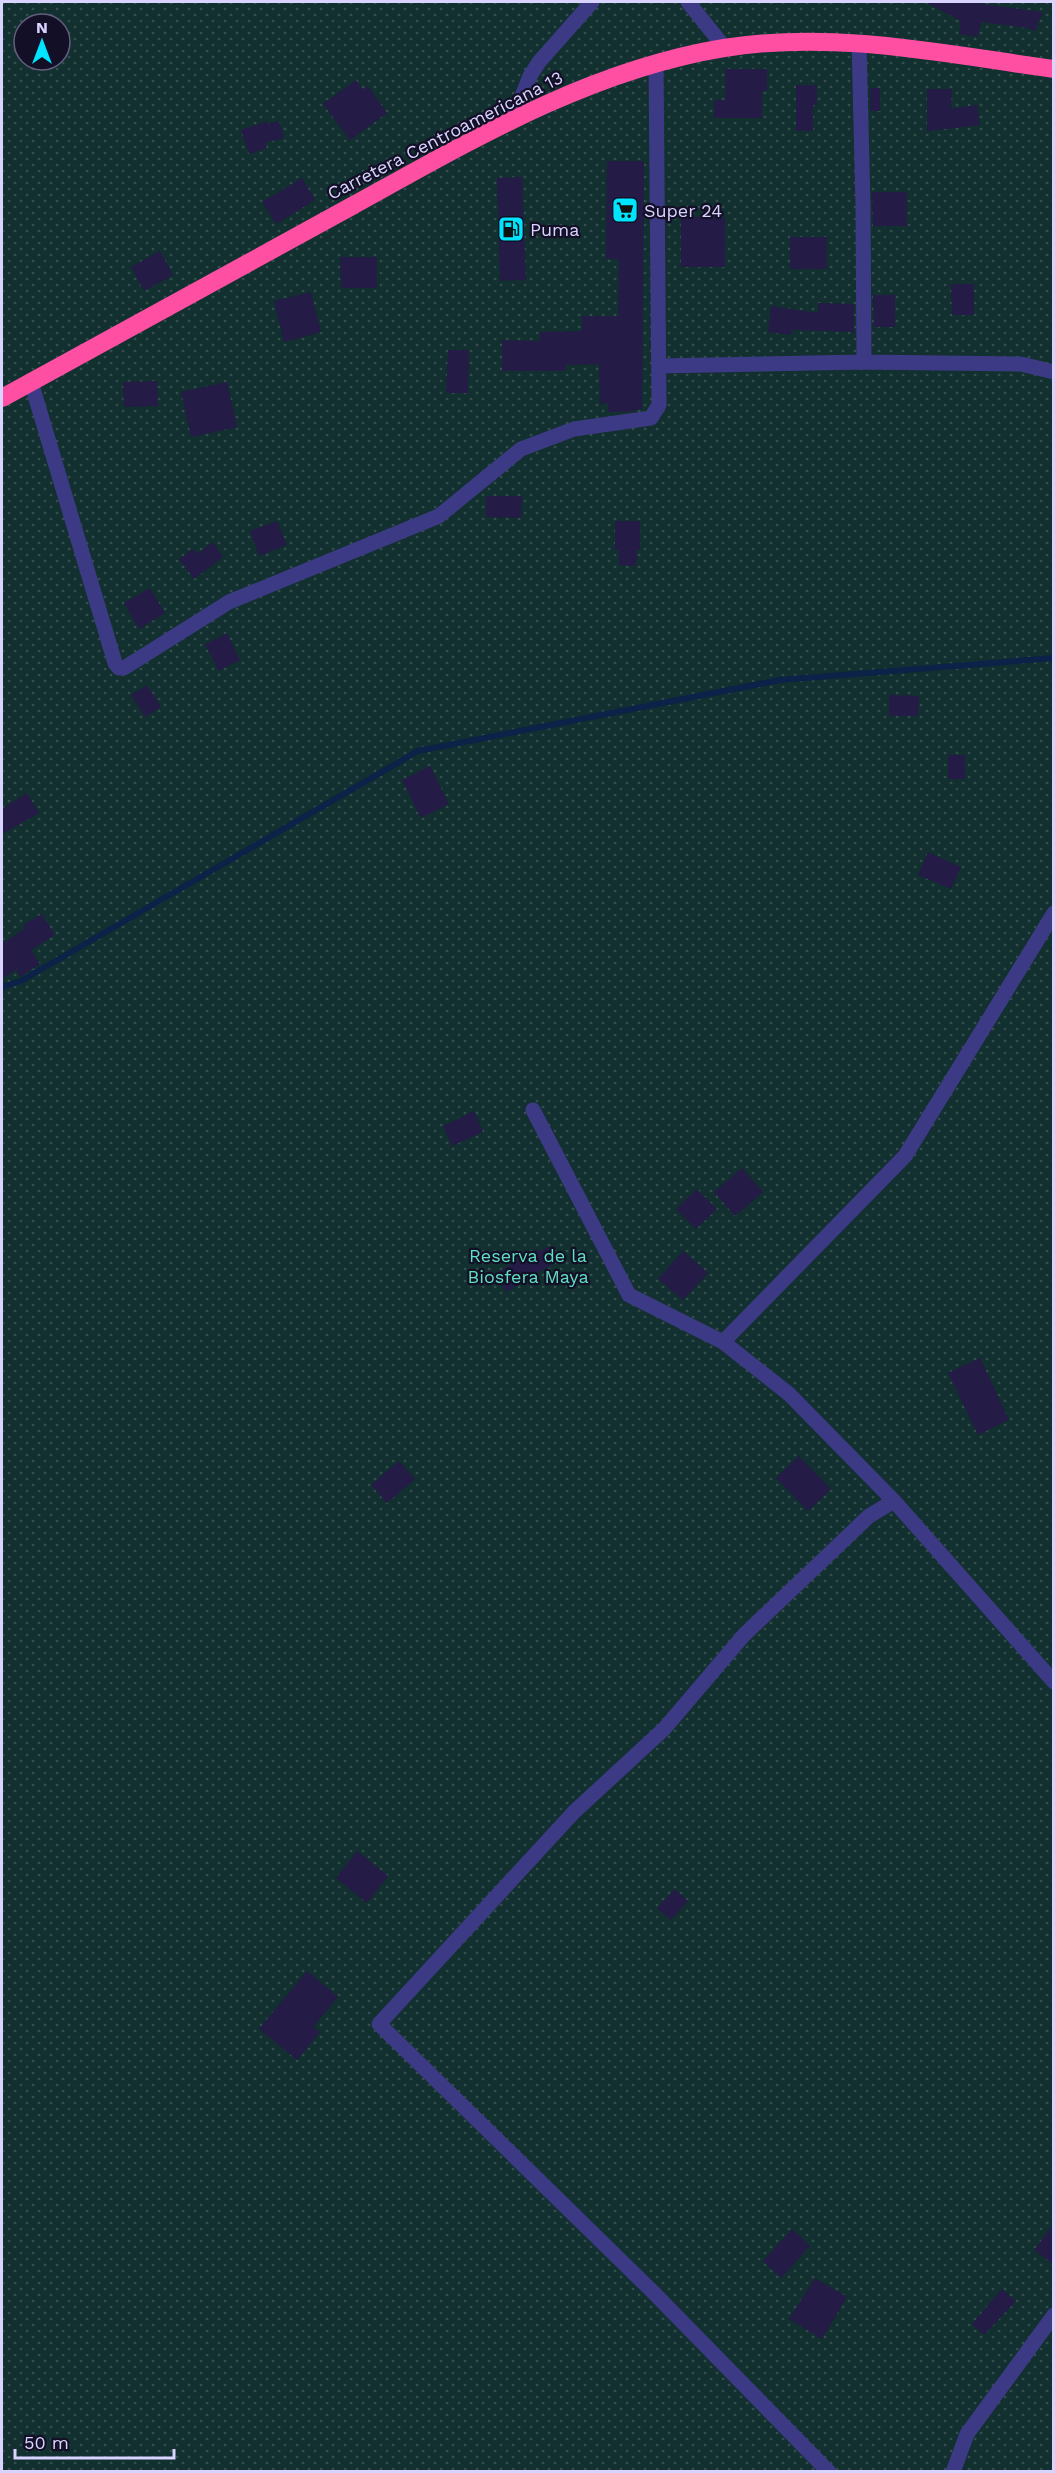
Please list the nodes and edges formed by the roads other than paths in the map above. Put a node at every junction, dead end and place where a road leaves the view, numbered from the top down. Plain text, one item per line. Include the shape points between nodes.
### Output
1 (592, 2) edge
2 (688, 2) edge
3 (859, 43) junction
4 (725, 48) junction
5 (656, 62) junction
6 (1053, 69) edge
7 (512, 121) junction
8 (864, 362) junction
9 (659, 366) junction
10 (1053, 372) edge
11 (31, 382) junction
12 (2, 398) edge
13 (1053, 913) edge
14 (533, 1110) dead end
15 (723, 1342) junction
16 (894, 1500) junction
17 (1053, 1682) edge
18 (1053, 2315) edge
19 (829, 2472) edge
20 (952, 2472) edge

1 - 7 street via 539,62
2 - 4 street
3 - 4 highway, Carretera Centroamericana 13 via 822,41
3 - 6 highway, Carretera Centroamericana 13
3 - 8 street
4 - 5 highway, Carretera Centroamericana 13
5 - 7 highway, Carretera Centroamericana 13 via 557,98
5 - 9 street
7 - 11 highway, Carretera Centroamericana 13
8 - 9 street
8 - 10 street via 1021,364
9 - 11 street via 659,405 651,418 574,429 520,449 439,516 229,602 124,668 116,663
11 - 12 highway, Carretera Centroamericana 13
13 - 15 street via 905,1156
14 - 15 street via 629,1295
15 - 16 street via 789,1394
16 - 17 street
16 - 19 street via 869,1516 744,1635 664,1729 574,1812 379,2024 653,2292
18 - 20 street via 968,2434

